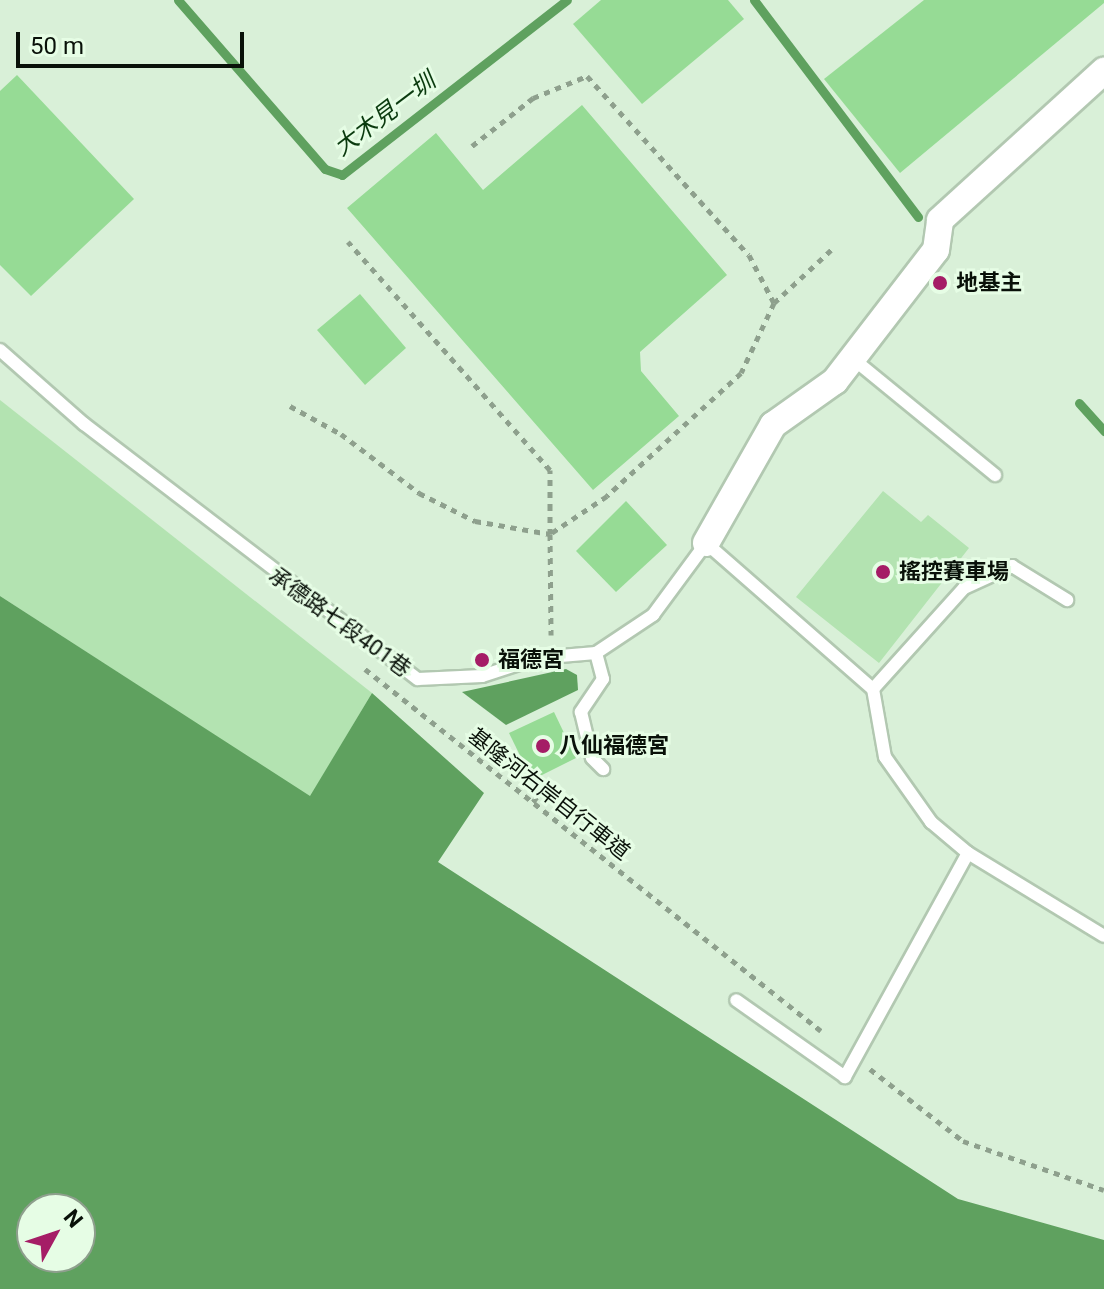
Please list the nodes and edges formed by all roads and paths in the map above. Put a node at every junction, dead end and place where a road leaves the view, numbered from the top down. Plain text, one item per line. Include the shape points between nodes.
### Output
1 (1104, 71) edge
2 (472, 146) dead end
3 (348, 242) dead end
4 (831, 250) dead end
5 (774, 303) junction
6 (0, 350) edge
7 (852, 358) junction
8 (290, 406) dead end
9 (995, 475) dead end
10 (550, 534) junction
11 (706, 543) junction
12 (1067, 600) dead end
13 (596, 653) junction
14 (551, 656) junction
15 (360, 665) dead end
16 (873, 689) junction
17 (603, 769) dead end
18 (563, 801) dead end
19 (533, 802) junction
20 (968, 853) junction
21 (1104, 936) edge
22 (736, 1000) dead end
23 (857, 1059) junction
24 (1104, 1190) edge

1 - 7 street via 940,220 936,250
2 - 5 path via 533,98 587,76 749,255
3 - 10 path via 550,470
4 - 5 path
5 - 10 path via 730,385 607,496
6 - 14 lane, 承德路七段401巷 via 84,424 418,679 482,676
7 - 9 lane
7 - 11 street via 835,381 773,425
8 - 10 path via 341,434 419,493 475,521
10 - 14 path
11 - 13 lane, 承德路七段401巷 via 653,615
11 - 16 lane
12 - 16 lane via 1012,566 964,588
13 - 14 lane, 承德路七段401巷
13 - 17 lane via 603,679 581,712 592,758
15 - 19 path, 基隆河右岸自行車道
16 - 20 lane via 885,757 931,822
18 - 19 path via 545,786
19 - 23 path, 基隆河右岸自行車道
20 - 21 lane
20 - 23 lane
22 - 23 lane via 845,1077
23 - 24 path, 基隆河右岸自行車道 via 963,1141

